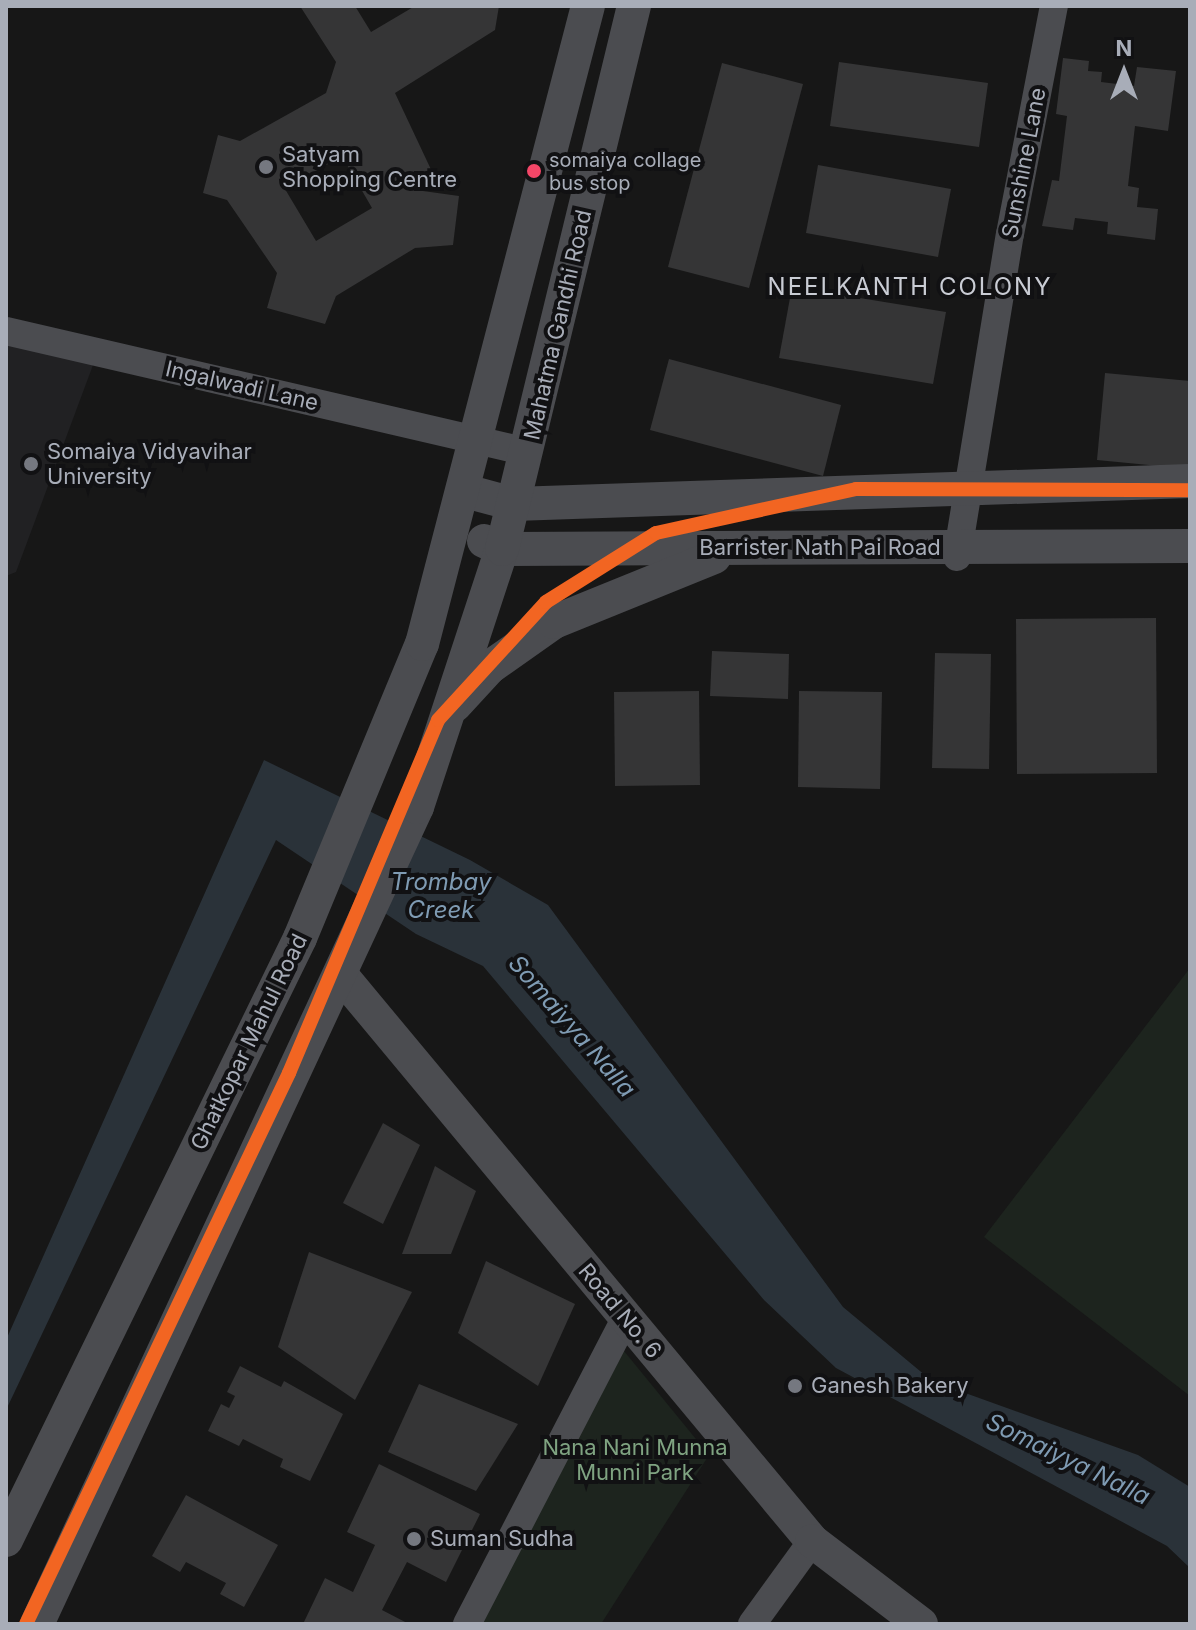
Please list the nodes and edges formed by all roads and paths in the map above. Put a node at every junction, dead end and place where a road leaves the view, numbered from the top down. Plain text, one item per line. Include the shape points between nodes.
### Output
1 (588, 6) edge
2 (634, 6) edge
3 (1054, 6) edge
4 (6, 331) edge
5 (479, 441) junction
6 (528, 452) junction
7 (1190, 481) edge
8 (970, 489) junction
9 (465, 491) junction
10 (514, 504) junction
11 (456, 528) junction
12 (1190, 546) edge
13 (737, 548) junction
14 (502, 549) junction
15 (958, 553) junction
16 (448, 712) junction
17 (341, 975) junction
18 (626, 1317) junction
19 (6, 1540) edge
20 (812, 1541) junction
21 (37, 1624) edge
22 (467, 1624) edge
23 (752, 1624) edge
24 (921, 1624) edge

1 - 5 street
2 - 6 street, Mahatma Gandhi Road
3 - 8 street, Sunshine Lane via 1010,234
4 - 5 street, Ingalwadi Lane
5 - 6 street, Ingalwadi Lane
5 - 9 street
6 - 10 street, Mahatma Gandhi Road
7 - 8 street
8 - 10 street
8 - 15 street, Sunshine Lane
9 - 10 street
9 - 11 street
10 - 14 street, Mahatma Gandhi Road
11 - 14 street, Barrister Nath Pai Road
11 - 19 street, Ghatkopar Mahul Road via 422,644 318,896
12 - 15 street, Barrister Nath Pai Road
13 - 14 street, Barrister Nath Pai Road
13 - 15 street, Barrister Nath Pai Road
13 - 16 street via 554,622 490,667
14 - 16 street
16 - 17 street via 417,807
17 - 18 street, Road No. 6
17 - 21 street
18 - 20 street, Road No. 6
18 - 22 street
20 - 23 street
20 - 24 street, Road No. 6

